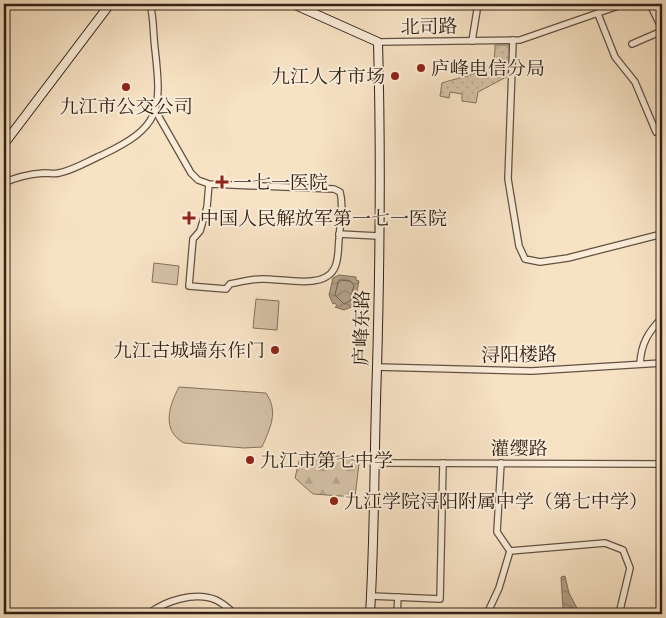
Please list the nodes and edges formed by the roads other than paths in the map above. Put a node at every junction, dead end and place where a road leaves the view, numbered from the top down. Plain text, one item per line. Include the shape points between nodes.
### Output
1 (110, 4) edge
2 (150, 4) edge
3 (293, 4) edge
4 (478, 4) edge
5 (624, 4) edge
6 (650, 4) edge
7 (598, 14) junction
8 (662, 30) edge
9 (513, 40) junction
10 (472, 41) junction
11 (378, 42) junction
12 (632, 44) dead end
13 (155, 110) junction
14 (656, 132) dead end
15 (4, 144) edge
16 (4, 183) edge
17 (208, 184) junction
18 (339, 234) junction
19 (662, 234) edge
20 (378, 236) junction
21 (662, 318) edge
22 (662, 363) edge
23 (640, 364) junction
24 (377, 367) junction
25 (375, 463) junction
26 (443, 463) junction
27 (501, 463) junction
28 (662, 464) edge
29 (510, 551) junction
30 (371, 596) junction
31 (398, 597) junction
32 (148, 614) edge
33 (235, 614) edge
34 (370, 614) edge
35 (397, 614) edge
36 (487, 614) edge
37 (618, 614) edge

1 - 15 main road
2 - 13 street via 159,83
3 - 11 main road
4 - 10 street
5 - 7 street, 北司路
6 - 8 street
7 - 9 street, 北司路
7 - 14 street via 615,57 635,82
8 - 12 street
9 - 10 street, 北司路
9 - 19 street via 508,179 519,246 526,259 540,262 568,258
10 - 11 street, 北司路
11 - 20 main road, 庐峰东路
13 - 16 street via 145,128 125,144 59,173 33,174
13 - 17 street via 191,173
17 - 18 street via 334,189 340,192 341,198
17 - 18 street via 207,207 200,231 193,239 189,286 226,289 230,284 261,279 316,281 335,269
18 - 20 street
20 - 24 main road, 庐峰东路
21 - 23 street via 648,333 640,353
22 - 23 street, 浔阳楼路
23 - 24 street, 浔阳楼路 via 532,371
24 - 25 main road, 庐峰东路
25 - 26 street, 灌缨路
25 - 30 main road, 庐峰东路
26 - 27 street, 灌缨路
26 - 31 street via 440,599
27 - 28 street, 灌缨路
27 - 29 street via 497,532
29 - 36 street
29 - 37 street via 605,543 623,550 630,568
30 - 31 street
30 - 34 main road, 庐峰东路
31 - 35 street
32 - 33 street via 173,601 200,597 216,600

